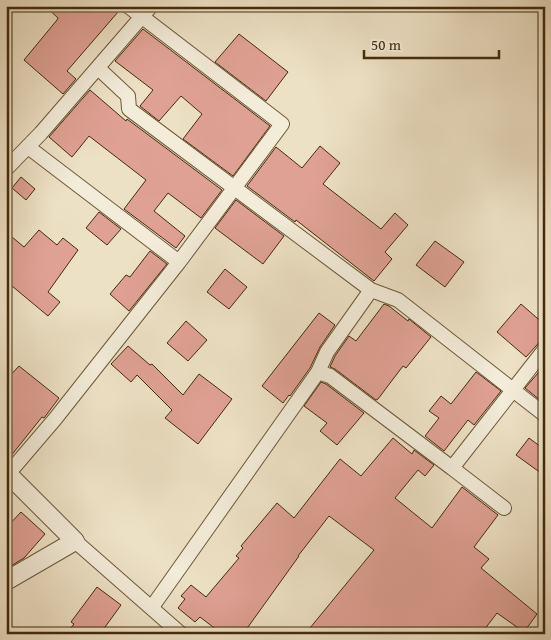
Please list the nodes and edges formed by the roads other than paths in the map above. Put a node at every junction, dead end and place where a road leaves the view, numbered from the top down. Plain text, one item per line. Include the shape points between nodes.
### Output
1 (128, 6) edge
2 (151, 6) edge
3 (141, 17) junction
4 (98, 68) junction
5 (28, 147) junction
6 (6, 169) edge
7 (234, 188) junction
8 (179, 262) junction
9 (371, 290) junction
10 (545, 349) edge
11 (318, 372) junction
12 (514, 390) junction
13 (545, 415) edge
14 (452, 468) junction
15 (7, 473) edge
16 (504, 508) dead end
17 (75, 541) junction
18 (6, 581) edge
19 (152, 608) junction
20 (181, 634) edge

1 - 3 street
2 - 3 street
3 - 4 street
3 - 7 street via 282,124
4 - 5 street
4 - 7 street via 128,96 129,109
5 - 6 street
5 - 8 street
7 - 8 street
7 - 9 street
8 - 15 street
9 - 11 street via 327,352
9 - 12 street via 398,300
10 - 12 street
11 - 14 street via 330,376
11 - 19 street
12 - 13 street
12 - 14 street
14 - 16 street
15 - 17 street
17 - 18 street
17 - 19 street
19 - 20 street

